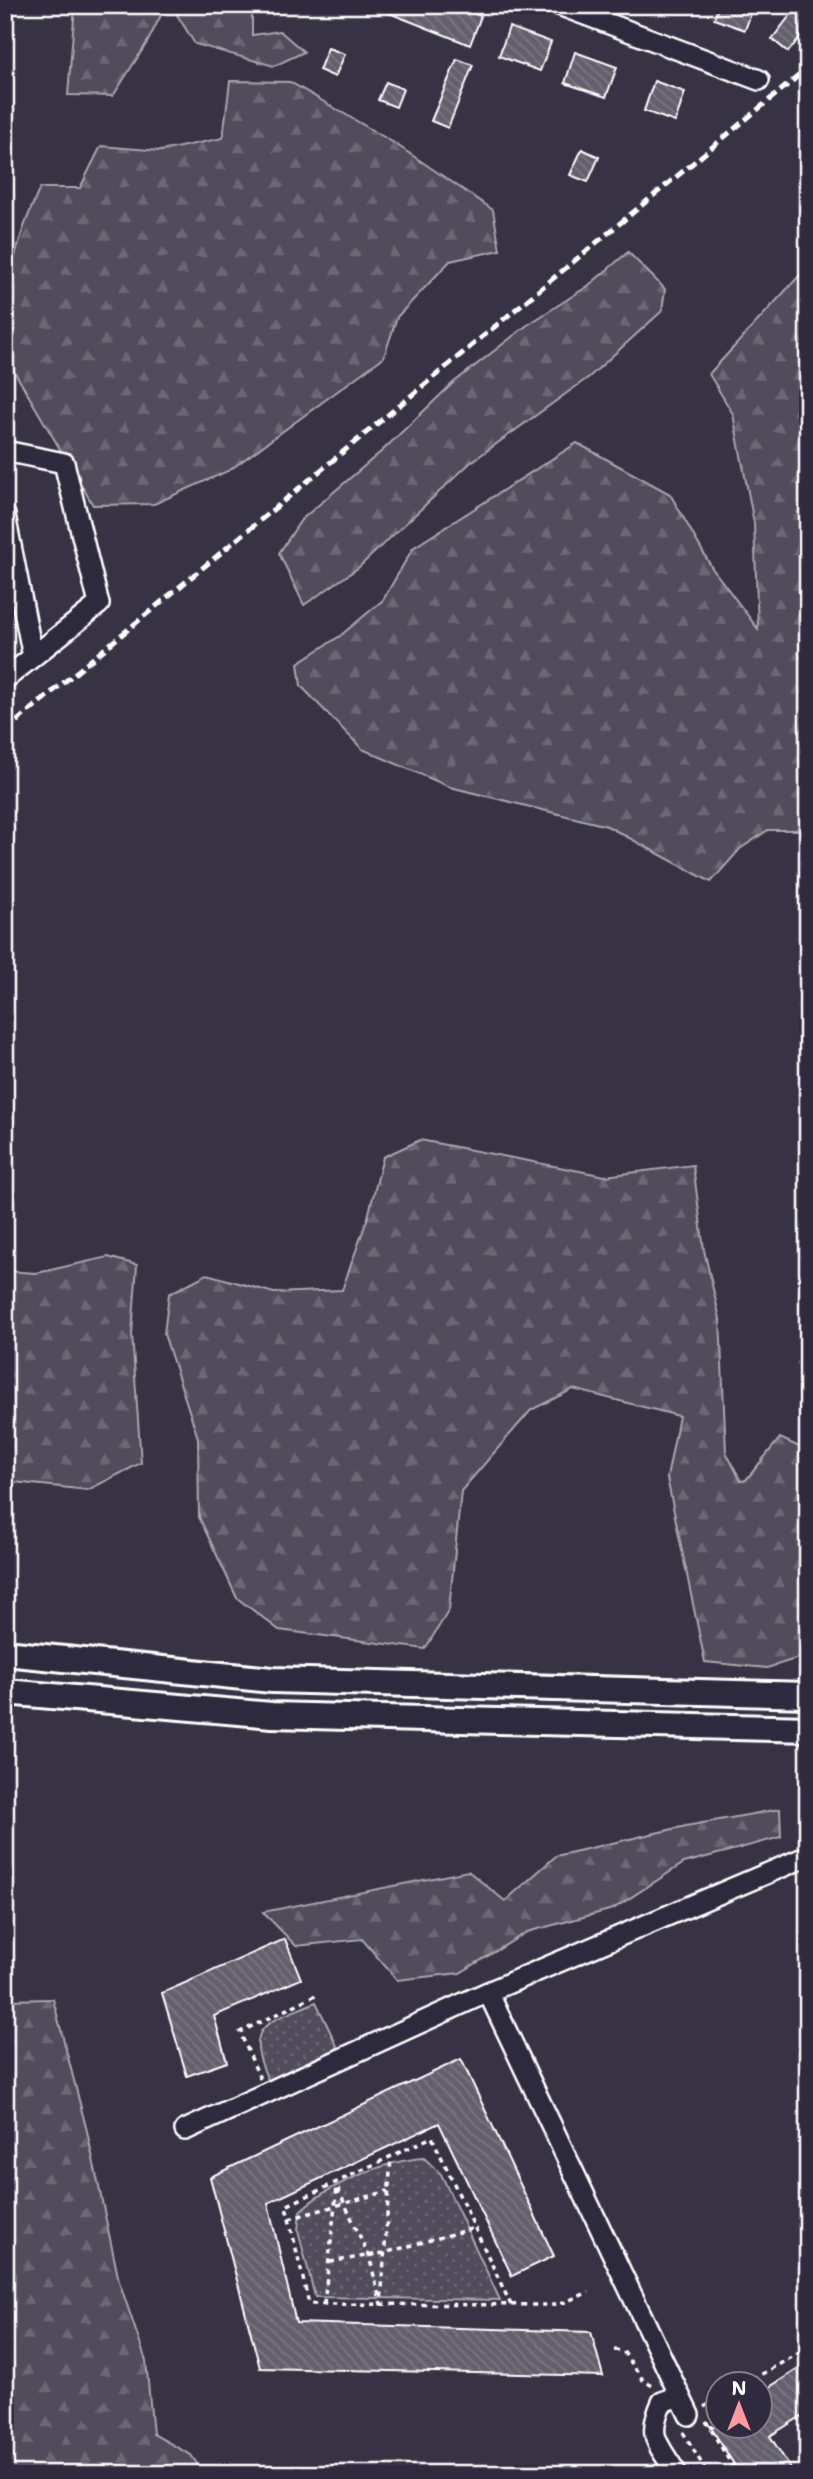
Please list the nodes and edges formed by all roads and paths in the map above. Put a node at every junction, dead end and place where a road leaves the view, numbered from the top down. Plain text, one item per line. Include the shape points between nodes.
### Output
1 (559, 5) edge
2 (759, 80) dead end
3 (5, 451) edge
4 (5, 515) edge
5 (33, 657) junction
6 (5, 679) edge
7 (5, 1653) edge
8 (5, 1692) edge
9 (808, 1695) edge
10 (808, 1729) edge
11 (808, 1856) edge
12 (488, 1992) junction
13 (318, 1994) dead end
14 (266, 2094) junction
15 (185, 2130) dead end
16 (391, 2157) junction
17 (388, 2191) junction
18 (345, 2203) junction
19 (335, 2206) junction
20 (289, 2219) junction
21 (474, 2228) junction
22 (384, 2253) junction
23 (369, 2256) junction
24 (330, 2262) junction
25 (590, 2292) dead end
26 (324, 2304) junction
27 (381, 2304) junction
28 (511, 2305) junction
29 (808, 2348) edge
30 (770, 2370) edge
31 (679, 2396) junction
32 (688, 2416) junction
33 (808, 2441) edge
34 (808, 2459) edge
35 (677, 2474) edge
36 (708, 2474) edge
37 (737, 2474) edge

1 - 2 street
3 - 5 street via 64,463 99,604
4 - 5 street
5 - 6 street
7 - 9 main road via 272,1680
8 - 10 main road via 272,1715
11 - 12 street
12 - 14 street
12 - 31 street
13 - 14 path via 240,2032
14 - 15 street
16 - 17 path
16 - 20 path via 286,2206
16 - 21 path via 432,2137
17 - 18 path
17 - 22 path
18 - 19 path
18 - 19 path via 337,2188
18 - 23 path
19 - 20 path
19 - 24 path
20 - 26 path via 309,2304
21 - 22 path
21 - 28 path
22 - 23 path
22 - 27 path
23 - 24 path
23 - 27 path
24 - 26 path
25 - 28 path via 558,2305
26 - 27 path
27 - 28 path
29 - 30 path
31 - 32 street
31 - 35 street via 662,2402 652,2434
32 - 36 path
32 - 37 path
33 - 34 path via 800,2445

